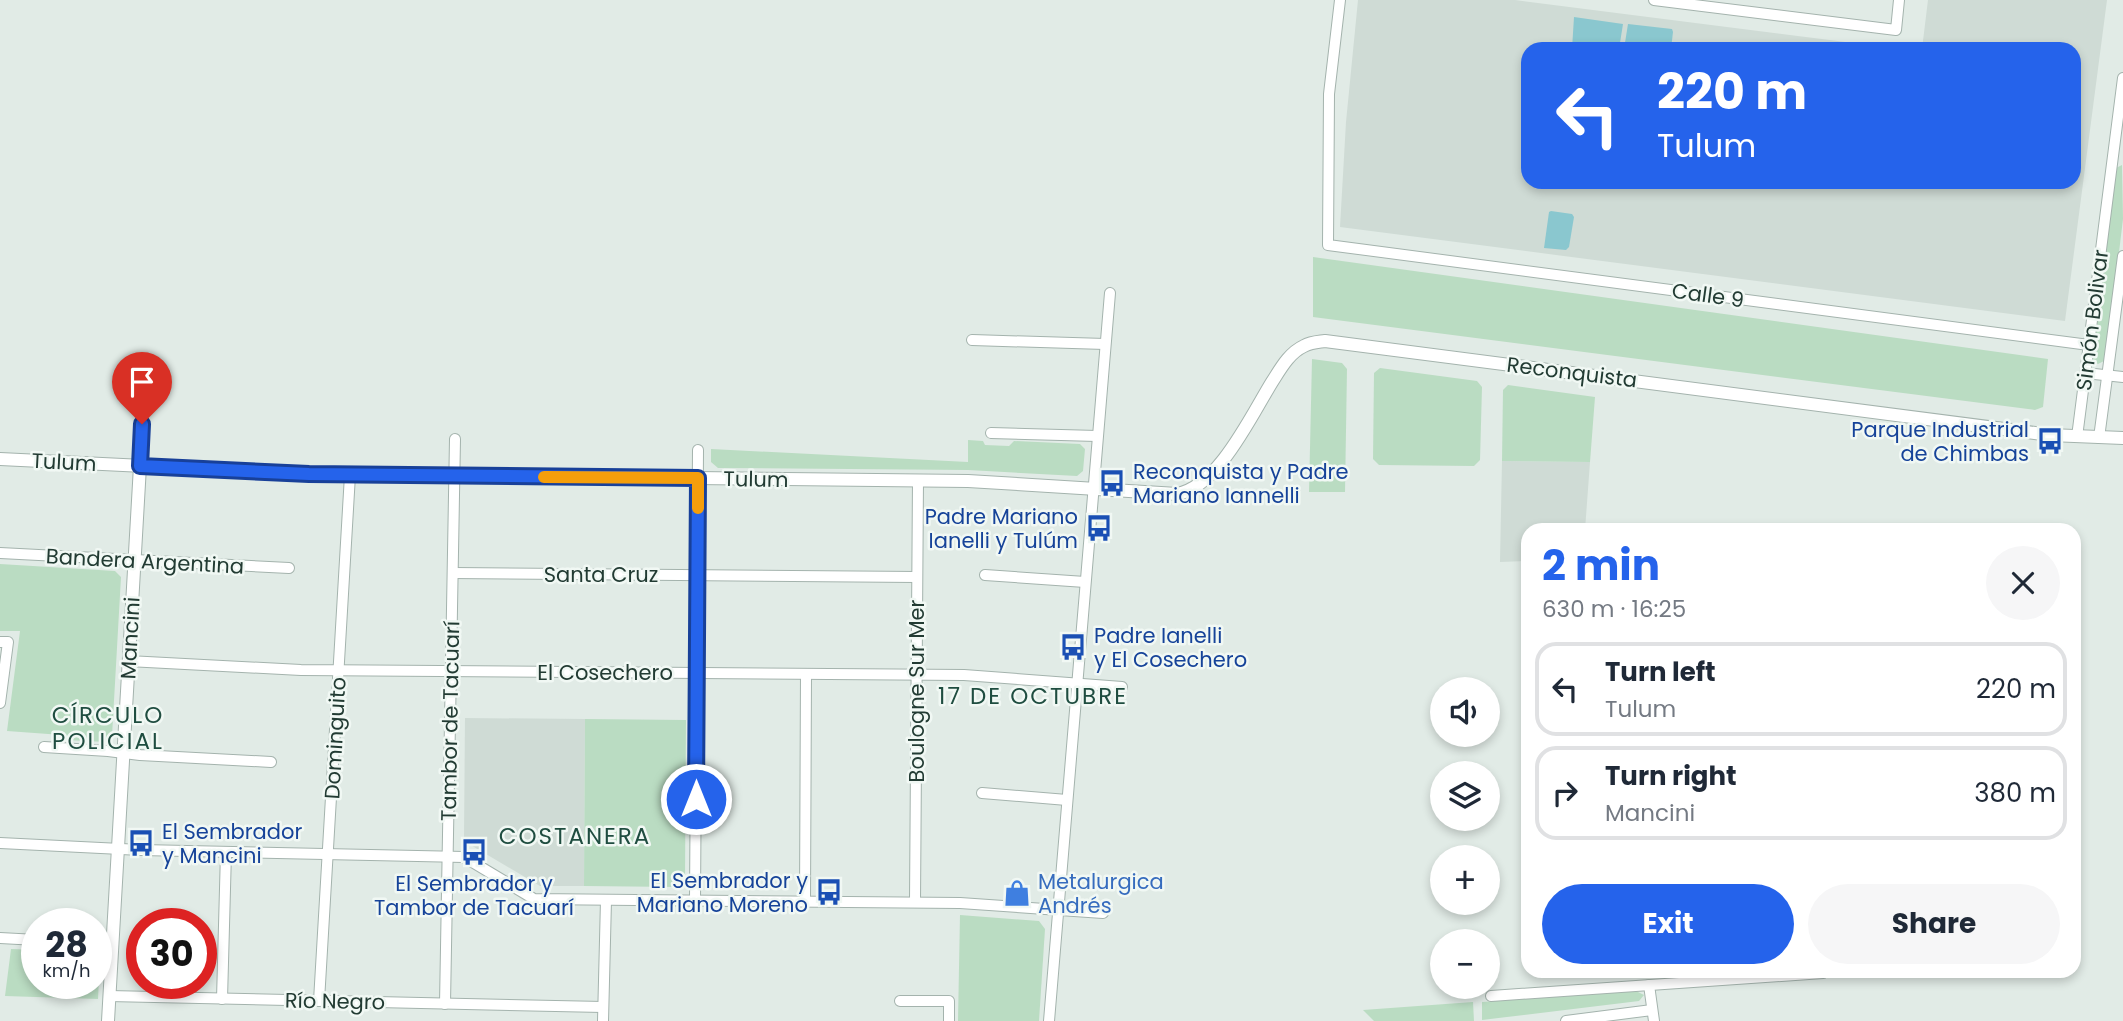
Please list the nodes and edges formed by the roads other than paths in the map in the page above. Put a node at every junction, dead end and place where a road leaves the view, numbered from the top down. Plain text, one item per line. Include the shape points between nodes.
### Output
1 (1340, 0) edge
2 (1654, 0) edge
3 (1899, 0) edge
4 (2123, 78) edge
5 (2119, 142) edge
6 (2123, 256) edge
7 (1110, 293) dead end
8 (972, 340) dead end
9 (1105, 344) junction
10 (2089, 345) junction
11 (2085, 373) junction
12 (2107, 376) junction
13 (2123, 377) edge
14 (142, 424) dead end
15 (991, 433) dead end
16 (1097, 436) junction
17 (2077, 437) junction
18 (2099, 438) junction
19 (455, 439) dead end
20 (2123, 439) edge
21 (698, 450) dead end
22 (0, 459) edge
23 (140, 466) junction
24 (350, 475) junction
25 (454, 476) junction
26 (698, 478) junction
27 (918, 480) junction
28 (1093, 489) junction
29 (0, 553) edge
30 (134, 560) junction
31 (289, 568) dead end
32 (453, 573) junction
33 (697, 575) junction
34 (985, 575) dead end
35 (917, 577) junction
36 (1085, 582) junction
37 (4, 642) edge
38 (128, 662) junction
39 (339, 670) junction
40 (451, 671) junction
41 (697, 673) junction
42 (806, 674) junction
43 (916, 674) junction
44 (1077, 683) junction
45 (1122, 687) dead end
46 (0, 704) edge
47 (44, 747) dead end
48 (123, 753) junction
49 (271, 762) dead end
50 (982, 793) dead end
51 (1067, 800) junction
52 (0, 843) edge
53 (118, 849) junction
54 (226, 852) junction
55 (328, 855) junction
56 (448, 857) junction
57 (606, 900) junction
58 (695, 900) junction
59 (805, 901) junction
60 (915, 902) junction
61 (1058, 910) junction
62 (1103, 913) dead end
63 (0, 938) edge
64 (21, 939) edge
65 (112, 943) edge
66 (1760, 978) edge
67 (1649, 985) junction
68 (1500, 995) edge
69 (112, 996) edge
70 (109, 999) edge
71 (222, 999) junction
72 (900, 1000) dead end
73 (319, 1001) junction
74 (445, 1004) junction
75 (603, 1007) junction
76 (1653, 1016) edge
77 (108, 1021) edge
78 (603, 1021) edge
79 (948, 1021) edge
80 (1049, 1021) edge
81 (1566, 1021) edge

1 - 10 street, Calle 9 via 1329,93 1328,245
2 - 3 street via 1896,30
4 - 5 street, Simón Bolivar
5 - 10 street, Simón Bolivar
6 - 12 street, Simón Bolivar
7 - 9 street
8 - 9 street
9 - 16 street
10 - 11 street, Simón Bolivar
11 - 12 street
11 - 17 street, Simón Bolivar
12 - 13 street
12 - 18 street, Simón Bolivar
14 - 23 street, Mancini
15 - 16 street
16 - 28 street
17 - 18 street, Reconquista
17 - 28 street, Reconquista via 1325,341 1304,346 1287,359 1221,463 1198,487 1177,494
18 - 20 street, Reconquista
19 - 25 street, Tambor de Tacuarí
21 - 26 street
22 - 23 street, Tulum
23 - 24 street, Tulum
23 - 30 street, Mancini
24 - 25 street, Tulum
24 - 39 street, Dominguito
25 - 26 street, Tulum
25 - 32 street, Tambor de Tacuarí
26 - 27 street, Tulum
26 - 33 street
27 - 28 street, Tulum
27 - 35 street, Boulogne Sur Mer
28 - 36 street
29 - 30 street, Bandera Argentina
30 - 31 street, Bandera Argentina
30 - 38 street, Mancini
32 - 33 street, Santa Cruz
32 - 40 street, Tambor de Tacuarí
33 - 35 street, Santa Cruz
33 - 41 street
34 - 36 street
35 - 43 street, Boulogne Sur Mer
36 - 44 street
37 - 46 street
38 - 39 street, El Cosechero
38 - 48 street, Mancini
39 - 40 street, El Cosechero
39 - 55 street, Dominguito
40 - 41 street, El Cosechero
40 - 56 street, Tambor de Tacuarí
41 - 42 street, El Cosechero
41 - 58 street
42 - 43 street, El Cosechero
42 - 59 street
43 - 44 street, El Cosechero
43 - 60 street, Boulogne Sur Mer
44 - 45 street, El Cosechero
44 - 51 street
47 - 48 street
48 - 49 street
48 - 53 street, Mancini
50 - 51 street
51 - 61 street
52 - 53 street
53 - 54 street
53 - 65 street, Mancini
54 - 55 street
54 - 71 street
55 - 56 street
55 - 73 street, Dominguito
56 - 57 street via 464,857 534,899
56 - 74 street, Tambor de Tacuarí
57 - 58 street
57 - 75 street
58 - 59 street
59 - 60 street
60 - 61 street
61 - 62 street
61 - 80 street
63 - 64 street
66 - 67 street
67 - 68 street
67 - 76 street
69 - 71 street, Río Negro
70 - 77 street, Mancini
71 - 73 street, Río Negro
72 - 79 street via 949,1001
73 - 74 street, Río Negro
74 - 75 street, Río Negro
75 - 78 street
76 - 81 street

